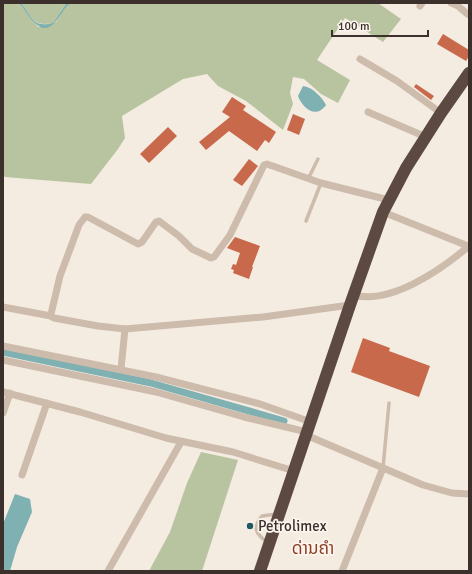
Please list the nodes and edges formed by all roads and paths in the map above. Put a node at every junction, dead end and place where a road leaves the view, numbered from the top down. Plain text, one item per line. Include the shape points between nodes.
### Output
1 (451, 3) edge
2 (469, 15) edge
3 (360, 59) dead end
4 (469, 73) edge
5 (368, 112) dead end
6 (441, 113) junction
7 (426, 137) junction
8 (318, 159) dead end
9 (308, 179) junction
10 (321, 183) junction
11 (388, 200) junction
12 (383, 212) junction
13 (306, 221) dead end
14 (469, 246) edge
15 (352, 300) junction
16 (3, 307) edge
17 (51, 316) junction
18 (125, 329) junction
19 (3, 346) edge
20 (3, 360) edge
21 (121, 369) junction
22 (6, 393) edge
23 (48, 403) junction
24 (389, 403) dead end
25 (3, 413) edge
26 (308, 430) junction
27 (180, 442) junction
28 (383, 468) junction
29 (294, 471) junction
30 (22, 475) dead end
31 (469, 494) edge
32 (280, 514) junction
33 (269, 544) junction
34 (108, 571) edge
35 (260, 571) edge
36 (342, 571) edge

1 - 2 street via 462,7
3 - 6 street via 397,81
4 - 6 highway
5 - 7 street
6 - 7 highway
7 - 11 highway
8 - 9 lane
9 - 10 street
9 - 17 street via 264,165 230,235 214,258 192,249 160,221 156,222 138,244 85,217 79,225 60,276
10 - 11 street
10 - 13 lane
11 - 12 highway
12 - 14 street
12 - 15 highway
14 - 15 street via 449,263 400,291
15 - 18 street via 263,316
15 - 26 highway
16 - 17 street
17 - 18 street
18 - 21 street
19 - 21 street
20 - 26 street via 156,392
21 - 26 street via 260,404
22 - 23 street
22 - 25 street
23 - 27 street
23 - 30 street
24 - 28 lane
26 - 28 street
26 - 29 highway
27 - 29 street via 233,452
27 - 34 street
28 - 31 street via 438,490
28 - 36 street
29 - 32 highway
32 - 33 highway
32 - 33 lane via 262,516 258,521 256,528 260,537
33 - 35 highway

